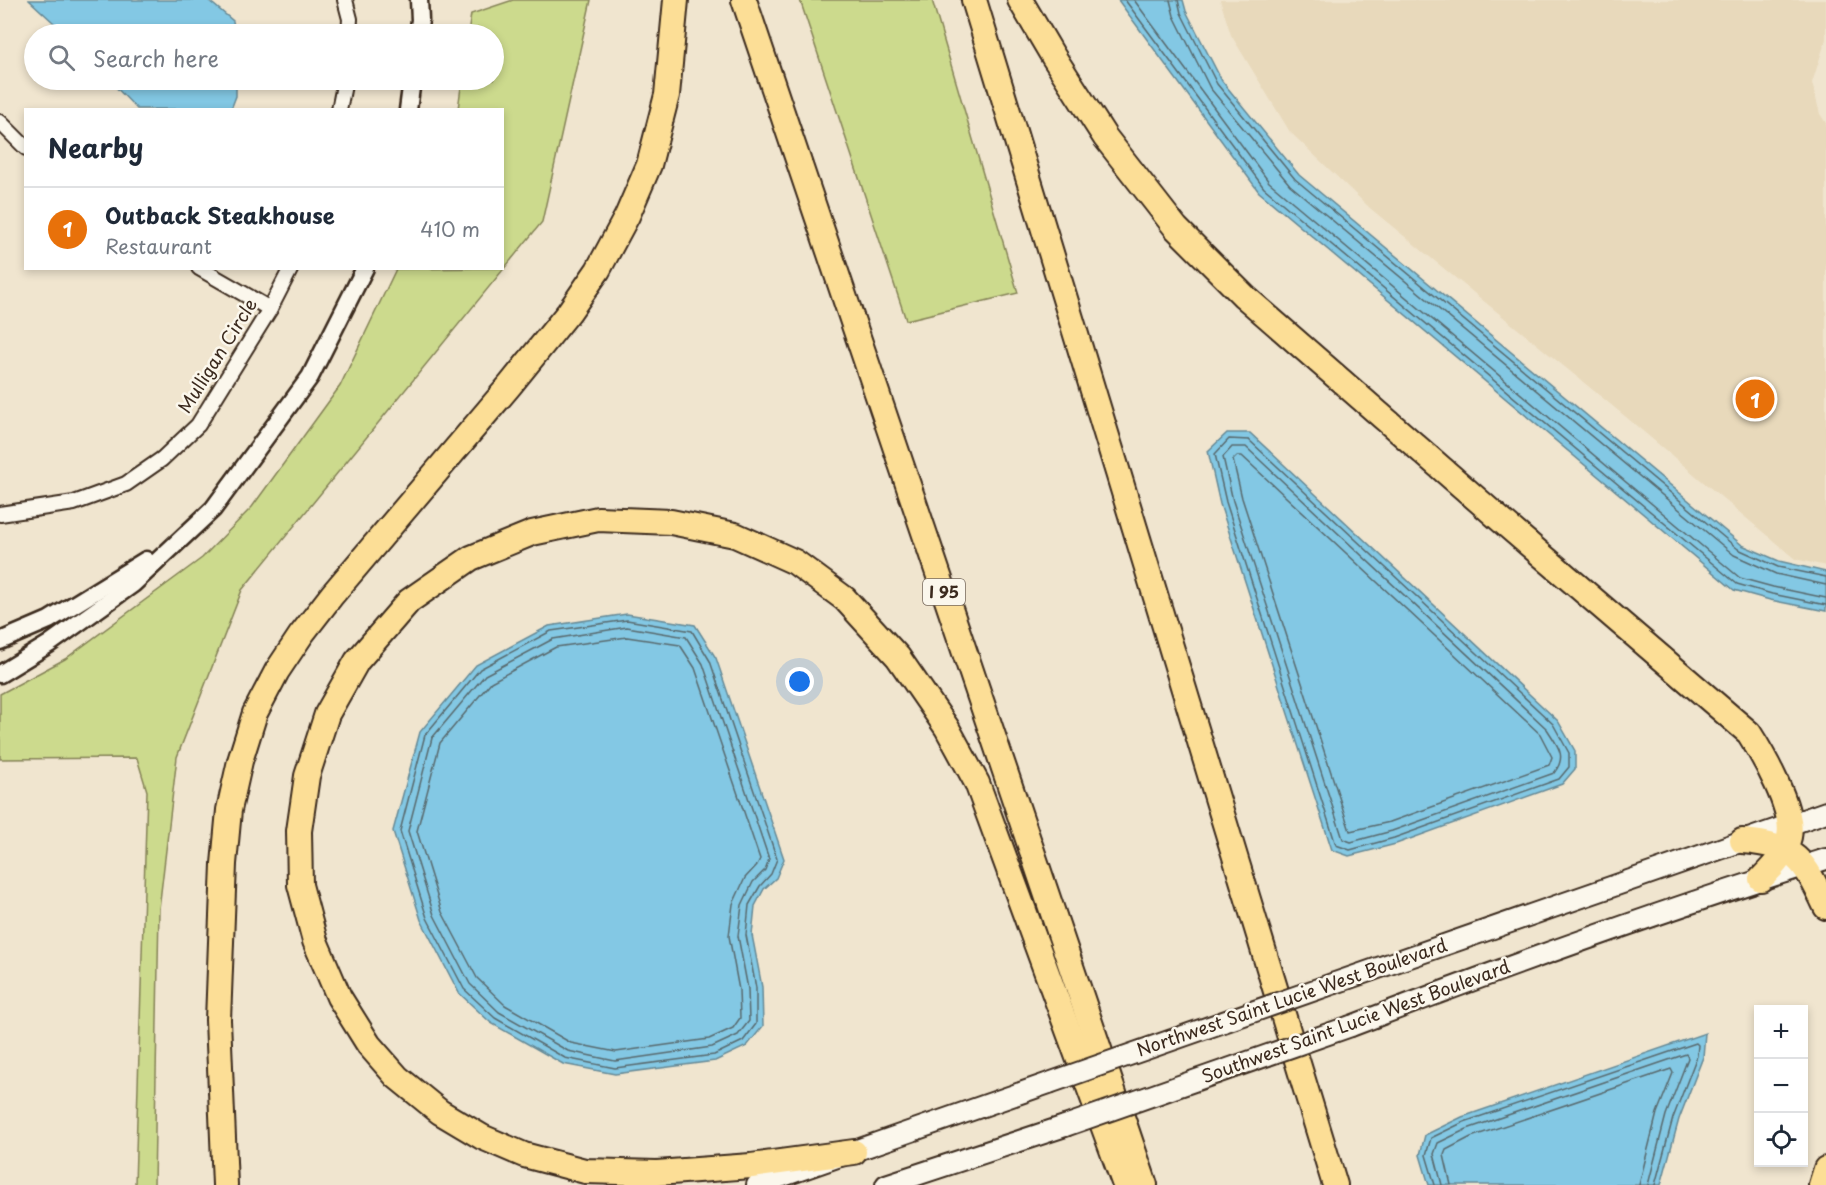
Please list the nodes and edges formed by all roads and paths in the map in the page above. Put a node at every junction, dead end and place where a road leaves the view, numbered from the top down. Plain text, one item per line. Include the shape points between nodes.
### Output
1 (345, 0) edge
2 (418, 0) edge
3 (676, 0) edge
4 (744, 0) edge
5 (974, 0) edge
6 (1020, 0) edge
7 (350, 24) edge
8 (419, 24) edge
9 (343, 90) edge
10 (411, 90) edge
11 (339, 108) edge
12 (408, 108) edge
13 (0, 122) edge
14 (24, 146) edge
15 (202, 270) edge
16 (290, 270) edge
17 (364, 270) edge
18 (270, 309) junction
19 (213, 508) junction
20 (0, 514) edge
21 (0, 641) edge
22 (0, 674) edge
23 (1826, 812) edge
24 (1790, 824) junction
25 (1742, 841) junction
26 (1784, 849) junction
27 (1826, 859) edge
28 (1803, 867) junction
29 (1761, 879) junction
30 (1826, 907) edge
31 (855, 1152) junction
32 (1826, 1169) edge
33 (225, 1185) edge
34 (757, 1185) edge
35 (886, 1185) edge
36 (1125, 1185) edge
37 (1145, 1185) edge
38 (1335, 1185) edge
39 (1821, 1185) edge

1 - 7 street
2 - 8 street
3 - 33 highway via 667,95 650,165 598,270 525,367 320,611 277,671 255,713 229,810 224,864 218,1020
4 - 37 highway, I 95
5 - 38 highway
6 - 24 highway via 1105,136 1176,228 1244,296 1749,733 1774,777
9 - 11 street
10 - 12 street
13 - 14 street
15 - 18 street
16 - 18 street, Mulligan Circle
17 - 19 street via 310,377
18 - 20 street, Mulligan Circle via 198,425 162,459 126,484 74,503
19 - 21 street via 136,567 49,620
19 - 22 street via 133,584
23 - 24 main road, Northwest Saint Lucie West Boulevard
24 - 25 main road, Northwest Saint Lucie West Boulevard
24 - 26 highway
25 - 26 highway
25 - 31 main road, Northwest Saint Lucie West Boulevard, bridge
26 - 28 highway
26 - 29 highway via 1777,864
27 - 28 main road, Southwest Saint Lucie West Boulevard
28 - 29 main road, Southwest Saint Lucie West Boulevard
28 - 30 highway
29 - 35 main road, Southwest Saint Lucie West Boulevard, bridge via 1351,1026
31 - 34 main road, Northwest Saint Lucie West Boulevard
31 - 36 highway via 657,1173 585,1171 524,1155 482,1137 440,1112 397,1077 369,1045 339,997 315,941 300,885 299,831 307,776 327,714 357,660 409,601 471,558 532,532 598,519 671,522 735,535 795,562 845,600 898,657 947,728 977,783
32 - 39 highway

